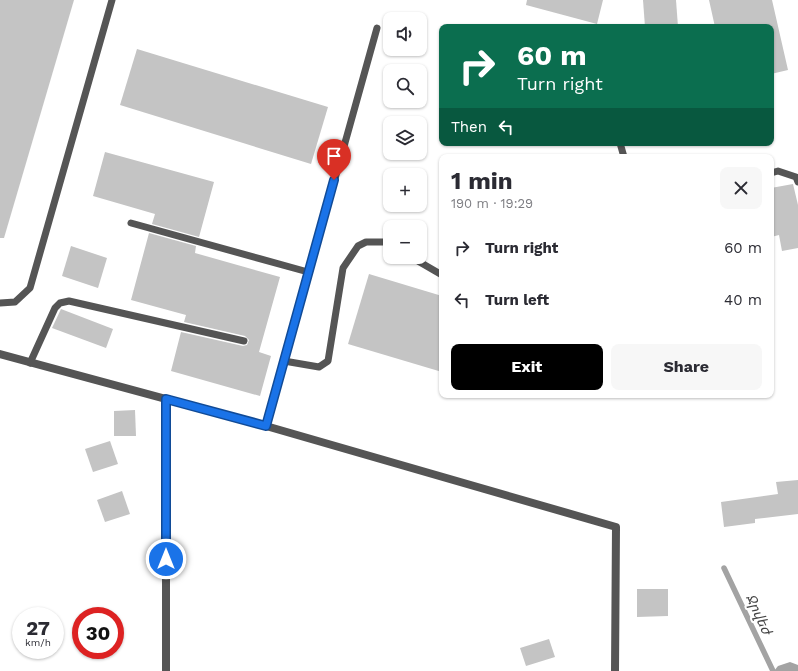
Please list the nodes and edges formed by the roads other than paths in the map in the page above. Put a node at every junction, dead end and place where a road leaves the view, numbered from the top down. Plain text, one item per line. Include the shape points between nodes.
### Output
1 (112, 0) edge
2 (377, 28) dead end
3 (774, 172) edge
4 (798, 182) edge
5 (131, 223) dead end
6 (383, 242) edge
7 (423, 264) edge
8 (308, 272) junction
9 (439, 273) edge
10 (0, 303) edge
11 (244, 340) dead end
12 (0, 354) edge
13 (284, 361) junction
14 (30, 362) junction
15 (166, 399) junction
16 (266, 426) junction
17 (166, 671) edge
18 (615, 671) edge

1 - 10 lane via 30,288 14,302
2 - 8 lane
3 - 4 lane via 796,177
5 - 8 lane
6 - 13 lane via 366,242 358,246 343,268 328,361 319,367
7 - 9 lane
8 - 13 lane
11 - 14 lane via 69,301 60,303 55,308
12 - 14 street
13 - 16 lane
14 - 15 street
15 - 16 street
15 - 17 street
16 - 18 street via 616,527

